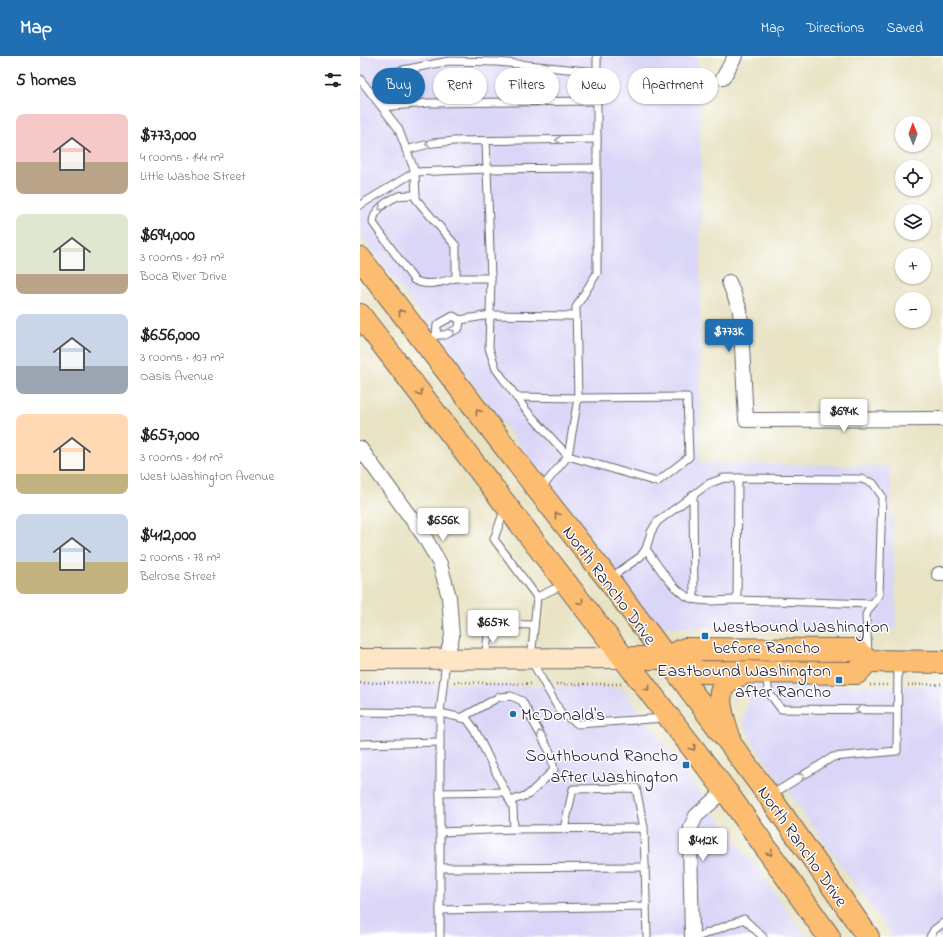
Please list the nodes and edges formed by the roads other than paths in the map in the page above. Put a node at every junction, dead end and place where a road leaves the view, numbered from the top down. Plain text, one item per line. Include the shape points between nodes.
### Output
1 (597, 56) edge
2 (735, 56) edge
3 (413, 68) edge
4 (597, 68) edge
5 (567, 69) edge
6 (723, 78) dead end
7 (360, 79) edge
8 (372, 94) edge
9 (567, 101) edge
10 (380, 104) edge
11 (597, 104) edge
12 (382, 107) junction
13 (597, 139) junction
14 (486, 141) junction
15 (406, 150) junction
16 (597, 168) junction
17 (487, 169) junction
18 (415, 172) junction
19 (416, 194) junction
20 (360, 205) edge
21 (360, 258) edge
22 (456, 278) junction
23 (491, 278) junction
24 (728, 282) dead end
25 (360, 315) edge
26 (490, 315) junction
27 (576, 316) junction
28 (460, 320) junction
29 (431, 339) junction
30 (396, 362) junction
31 (516, 397) junction
32 (578, 398) junction
33 (943, 420) edge
34 (568, 456) junction
35 (363, 458) edge
36 (738, 478) junction
37 (539, 492) junction
38 (693, 495) junction
39 (506, 504) junction
40 (646, 549) junction
41 (608, 579) junction
42 (567, 583) junction
43 (537, 597) junction
44 (694, 598) junction
45 (737, 600) junction
46 (873, 604) junction
47 (534, 625) junction
48 (625, 658) junction
49 (665, 658) junction
50 (360, 659) edge
51 (446, 660) junction
52 (484, 660) junction
53 (531, 660) junction
54 (868, 661) junction
55 (898, 661) junction
56 (943, 662) edge
57 (756, 672) junction
58 (897, 710) junction
59 (360, 712) edge
60 (440, 712) junction
61 (669, 717) junction
62 (462, 718) junction
63 (440, 742) junction
64 (360, 744) edge
65 (733, 749) junction
66 (725, 790) junction
67 (505, 792) junction
68 (440, 793) junction
69 (769, 796) junction
70 (510, 801) junction
71 (644, 828) junction
72 (514, 829) junction
73 (564, 829) junction
74 (440, 832) junction
75 (645, 867) junction
76 (440, 868) junction
77 (646, 906) junction
78 (440, 910) junction
79 (943, 923) edge
80 (440, 937) edge
81 (647, 937) edge
82 (692, 937) edge
83 (697, 937) edge
84 (763, 937) edge
85 (829, 937) edge
86 (868, 937) edge
87 (930, 937) edge

1 - 4 lane
2 - 6 street
3 - 5 lane via 449,61 497,62
7 - 8 lane
9 - 12 lane via 428,103
10 - 12 lane
11 - 13 lane
12 - 15 lane via 398,128
13 -> 14 lane
13 - 16 lane
14 -> 15 lane via 433,143
14 - 17 lane
15 - 18 lane
16 - 17 lane
16 - 27 lane via 597,273 576,306
17 - 18 lane
17 - 23 lane
18 - 19 lane
18 - 20 lane
19 - 22 lane via 416,198 456,246
19 -> 22 lane via 400,196 384,205 375,213 373,223 414,280 432,284
29 -> 21 main road, North Rancho Drive
22 - 23 lane
23 - 26 lane
24 - 33 street via 740,310 746,420
25 - 30 main road, North Rancho Drive
26 - 27 lane
26 - 28 lane
26 - 31 lane via 489,348 496,369
27 - 32 lane
29 -> 28 lane via 460,328
28 - 29 lane via 453,316 437,325
29 - 30 main road
37 -> 29 main road, North Rancho Drive
30 -> 39 main road, North Rancho Drive
31 - 32 lane
31 - 34 lane
32 - 34 lane
32 - 34 lane via 687,397 689,457 657,482
34 - 37 lane
35 - 51 street via 424,536 440,564 449,597 452,636
36 - 38 lane via 724,478 708,484
36 - 45 lane
36 - 46 lane via 861,479 873,483 882,496 879,595
41 -> 37 main road, North Rancho Drive
38 - 40 lane via 657,522
38 - 44 lane
39 - 42 main road, North Rancho Drive
39 - 43 lane via 494,539
40 - 41 lane via 640,557
40 - 44 lane via 676,589
41 - 49 main road, North Rancho Drive
42 - 43 lane
42 -> 48 main road, North Rancho Drive
43 - 47 lane
44 - 45 lane
45 - 46 lane
46 - 54 lane via 866,615
47 - 52 lane via 490,624
47 - 53 lane
48 - 49 main road
48 - 53 main road
48 -> 61 main road, North Rancho Drive
49 - 54 main road via 685,649 856,650
49 - 57 main road via 700,672
49 - 65 main road, North Rancho Drive
50 - 51 main road
51 - 52 main road
51 - 60 lane
52 - 53 main road
53 - 61 lane via 561,713 578,724
54 - 55 main road
54 - 57 main road via 857,673
55 - 56 main road
55 - 58 lane
58 -> 57 lane via 781,709
57 - 65 main road via 732,679 721,693 723,718
69 -> 58 lane via 833,757 897,751
59 - 60 lane
60 - 62 lane
60 - 63 lane
61 -> 66 main road, North Rancho Drive
62 - 67 lane via 467,719 475,730
70 -> 62 lane via 528,795 554,770 550,752 522,701 511,696 499,697
63 - 64 lane
63 - 68 lane
65 - 69 main road, North Rancho Drive
66 - 82 street via 696,816 691,827
66 -> 85 main road, North Rancho Drive
67 - 68 lane
67 - 70 lane
68 - 74 lane
69 - 86 main road, North Rancho Drive
70 - 72 lane via 513,807
71 - 73 lane
71 - 73 lane via 636,788 573,789
71 - 75 lane
72 - 73 lane
72 - 74 lane
74 - 76 lane
75 - 76 lane
75 - 77 lane
76 - 78 lane
77 - 78 lane
77 - 81 lane
78 - 80 lane
79 - 87 lane
83 - 84 lane via 744,919

